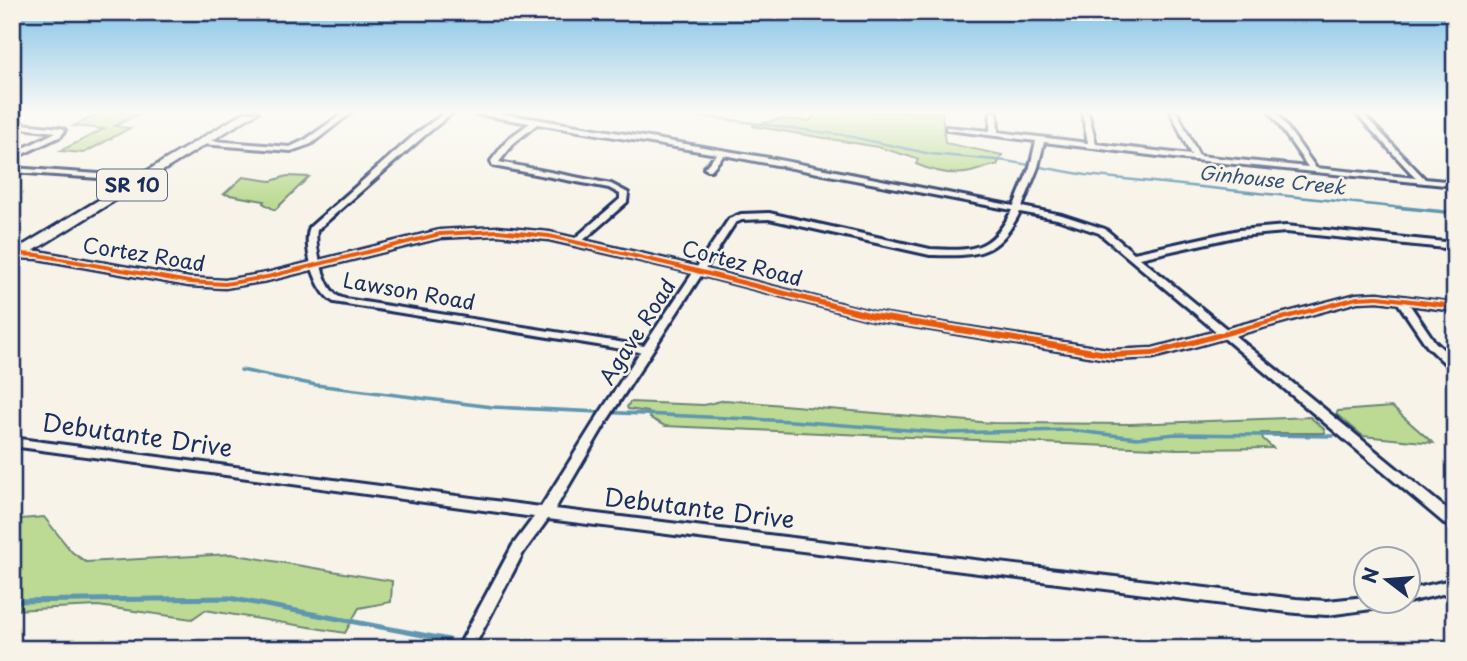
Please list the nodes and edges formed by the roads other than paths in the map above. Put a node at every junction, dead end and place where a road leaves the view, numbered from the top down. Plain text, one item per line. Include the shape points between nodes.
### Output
1 (40, 143) edge
2 (194, 143) edge
3 (195, 143) edge
4 (241, 143) edge
5 (305, 143) edge
6 (411, 143) edge
7 (509, 143) edge
8 (667, 143) edge
9 (1040, 143) edge
10 (1056, 143) edge
11 (1092, 143) edge
12 (1189, 143) edge
13 (1295, 143) edge
14 (1387, 143) edge
15 (1093, 147) junction
16 (722, 152) junction
17 (12, 157) edge
18 (1196, 158) junction
19 (708, 167) dead end
20 (12, 170) edge
21 (1314, 170) junction
22 (128, 178) junction
23 (1423, 181) junction
24 (1455, 184) edge
25 (1018, 209) junction
26 (576, 242) junction
27 (1455, 246) edge
28 (17, 250) edge
29 (1134, 256) junction
30 (317, 263) junction
31 (699, 272) junction
32 (1401, 300) junction
33 (1455, 307) edge
34 (1227, 333) junction
35 (647, 351) junction
36 (1455, 366) edge
37 (12, 442) edge
38 (545, 513) junction
39 (1455, 524) edge
40 (1455, 585) edge
41 (1422, 593) edge
42 (1352, 605) edge
43 (465, 649) edge

1 - 17 street
2 - 22 highway, SR 10
3 - 28 highway, SR 10
4 - 5 street via 290,149
6 - 30 street, Lawson Road via 313,229 309,239
7 - 26 street via 496,164 611,186 624,193 624,200
8 - 16 street
9 - 25 street, Agave Road
10 - 15 street
11 - 15 street
12 - 18 street
13 - 21 street
14 - 23 street
15 - 18 street
16 - 19 street
16 - 25 street
18 - 21 street
20 - 22 street
21 - 23 street
22 - 28 highway, SR 10
23 - 24 street
25 - 29 street via 1088,225
25 - 31 street, Agave Road via 1009,230 992,245 950,253 769,216 741,217 725,228
26 - 30 street, Cortez Road via 524,232 464,231
26 - 31 street, Cortez Road
27 - 29 street via 1286,229 1247,232
28 - 30 street, Cortez Road via 207,285 242,282
29 - 34 street
30 - 35 street, Lawson Road via 326,290 339,300
31 - 34 street, Cortez Road via 873,316 1103,354 1153,353
31 - 35 street, Agave Road
32 - 33 street, Cortez Road
32 - 34 street, Cortez Road via 1349,300
32 - 36 street via 1431,344
34 - 39 street
35 - 38 street, Agave Road
37 - 38 street, Debutante Drive
38 - 42 street, Debutante Drive via 1296,606
38 - 43 street, Agave Road via 518,549
40 - 41 street

